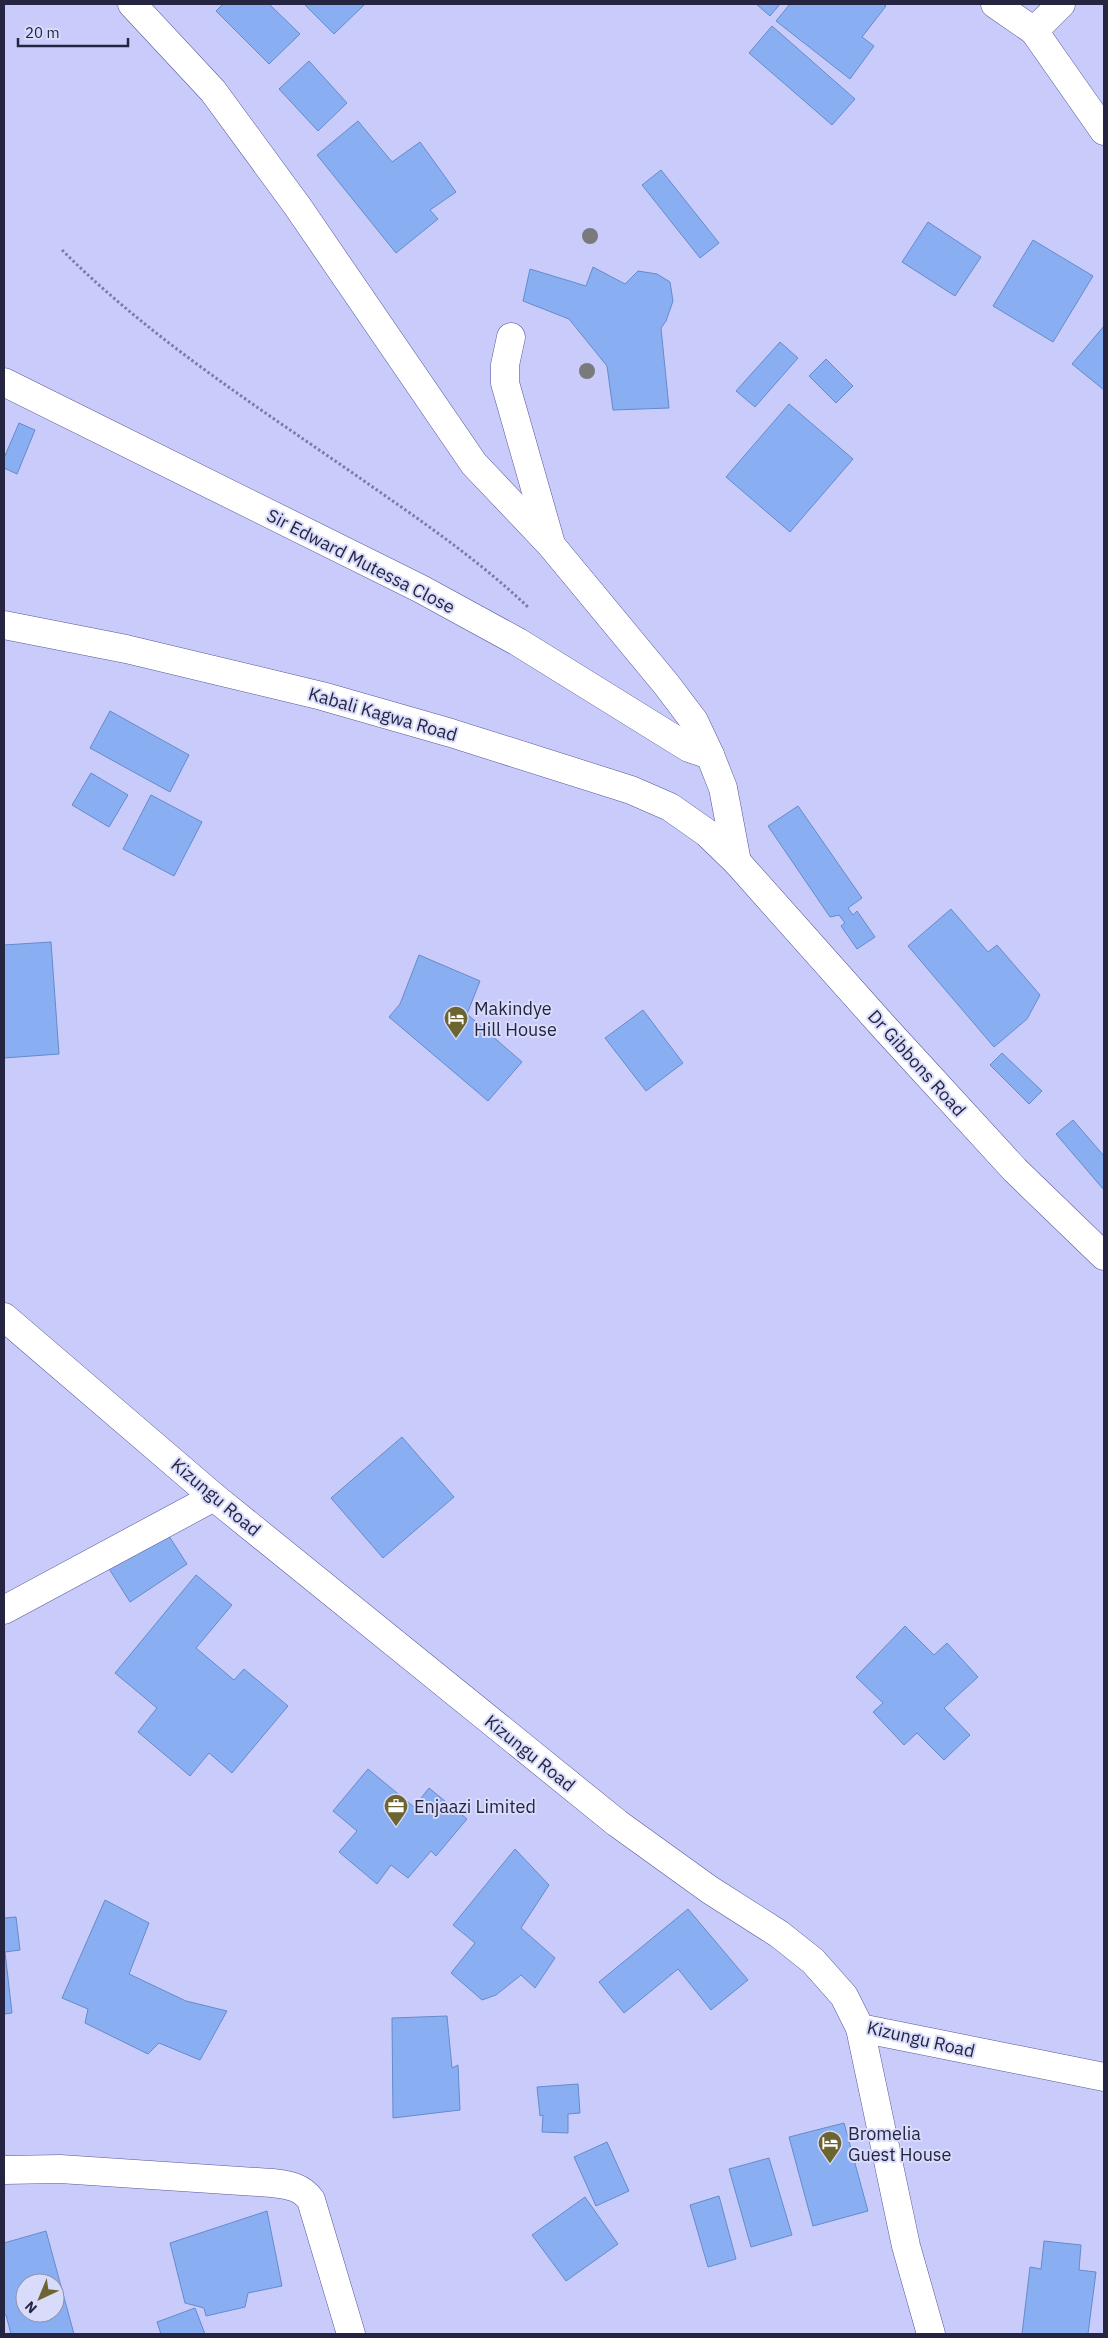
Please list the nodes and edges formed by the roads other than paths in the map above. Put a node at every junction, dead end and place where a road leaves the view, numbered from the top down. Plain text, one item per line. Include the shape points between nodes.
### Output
1 (132, 4) edge
2 (995, 4) edge
3 (1061, 4) edge
4 (1034, 31) junction
5 (1104, 132) edge
6 (511, 337) dead end
7 (4, 382) edge
8 (551, 545) junction
9 (4, 625) edge
10 (710, 755) junction
11 (737, 862) junction
12 (1104, 1256) edge
13 (4, 1317) edge
14 (214, 1497) junction
15 (4, 1610) edge
16 (860, 2028) junction
17 (1104, 2077) edge
18 (4, 2170) edge
19 (350, 2334) edge
20 (931, 2334) edge

1 - 8 street via 218,99 298,207 474,464
2 - 4 street
3 - 4 street
4 - 5 street
6 - 8 street via 505,383
7 - 10 street, Sir Edward Mutessa Close via 421,589 518,642 682,744
8 - 10 street via 666,684 694,721
9 - 11 street, Kabali Kagwa Road via 126,649 322,696 631,790 692,820
10 - 11 street via 723,788
11 - 12 street, Dr Gibbons Road via 1008,1163
13 - 14 street, Kizungu Road
14 - 15 street
14 - 16 street, Kizungu Road via 617,1824 779,1934 806,1956 844,1996
16 - 17 street, Kizungu Road
16 - 20 street via 906,2246
18 - 19 street via 60,2169 291,2185 305,2192 311,2200

